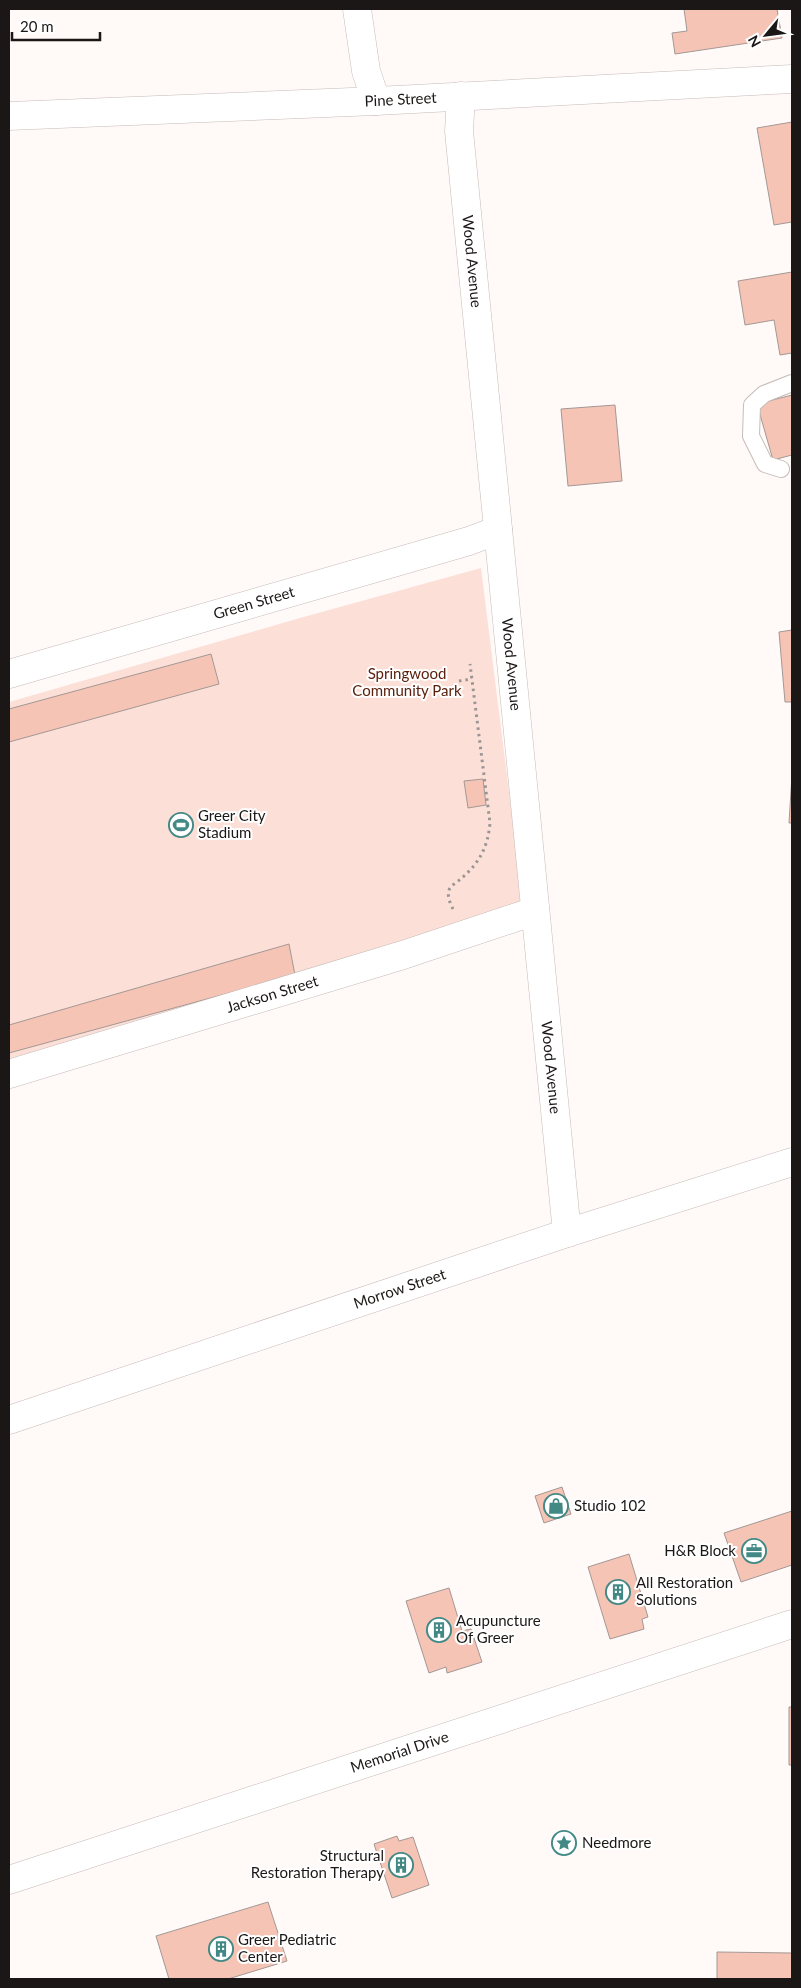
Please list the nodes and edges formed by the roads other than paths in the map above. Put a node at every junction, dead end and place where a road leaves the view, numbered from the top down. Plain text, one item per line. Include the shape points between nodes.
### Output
1 (357, 9) edge
2 (792, 79) edge
3 (461, 96) junction
4 (376, 101) junction
5 (9, 116) edge
6 (792, 383) edge
7 (781, 469) dead end
8 (498, 530) junction
9 (9, 674) edge
10 (535, 911) junction
11 (9, 1074) edge
12 (792, 1162) edge
13 (566, 1233) junction
14 (9, 1420) edge
15 (792, 1624) edge
16 (9, 1880) edge

1 - 4 street via 366,71
2 - 3 street, Pine Street
3 - 4 street, Pine Street
3 - 8 street, Wood Avenue via 459,131
4 - 5 street, Pine Street
6 - 7 lane via 764,394 752,405 751,436 765,464
8 - 9 street, Green Street
8 - 10 street, Wood Avenue
10 - 11 street, Jackson Street via 403,955
10 - 13 street, Wood Avenue
12 - 13 street, Morrow Street
13 - 14 street, Morrow Street
15 - 16 street, Memorial Drive

